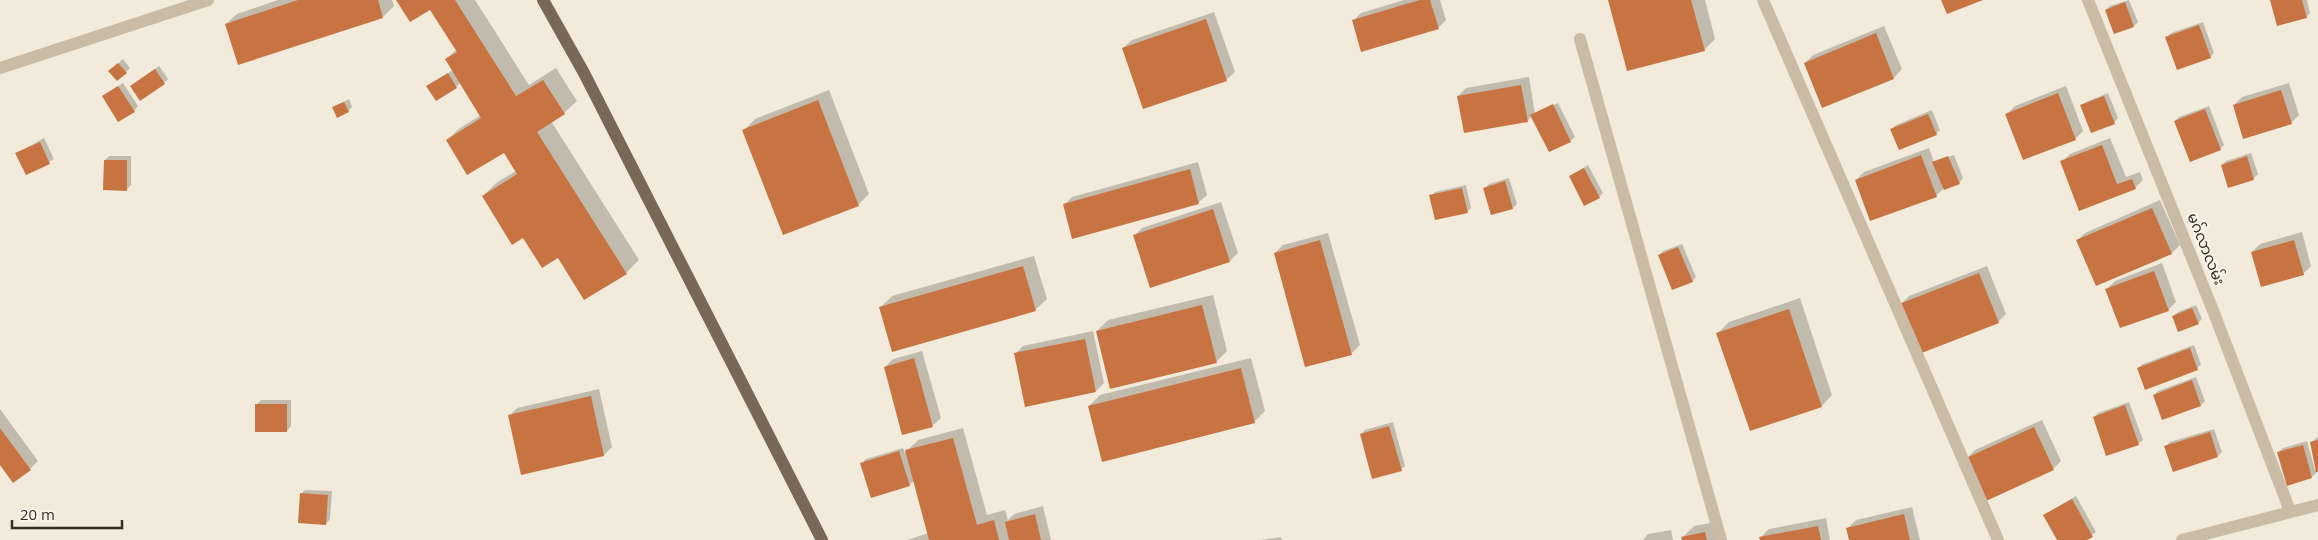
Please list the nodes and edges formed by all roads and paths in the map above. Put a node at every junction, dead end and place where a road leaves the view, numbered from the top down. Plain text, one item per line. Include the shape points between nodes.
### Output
1 (208, 0) edge
2 (542, 0) edge
3 (1763, 0) edge
4 (2088, 0) edge
5 (1580, 38) dead end
6 (0, 68) edge
7 (2318, 505) edge
8 (2290, 511) junction
9 (822, 540) edge
10 (1722, 540) edge
11 (1998, 540) edge
12 (2182, 540) edge

1 - 6 street
2 - 9 main road via 584,73
3 - 11 street
4 - 8 street, မဂ်လာလမ်း via 2211,304
5 - 10 street
7 - 8 street
8 - 12 street

